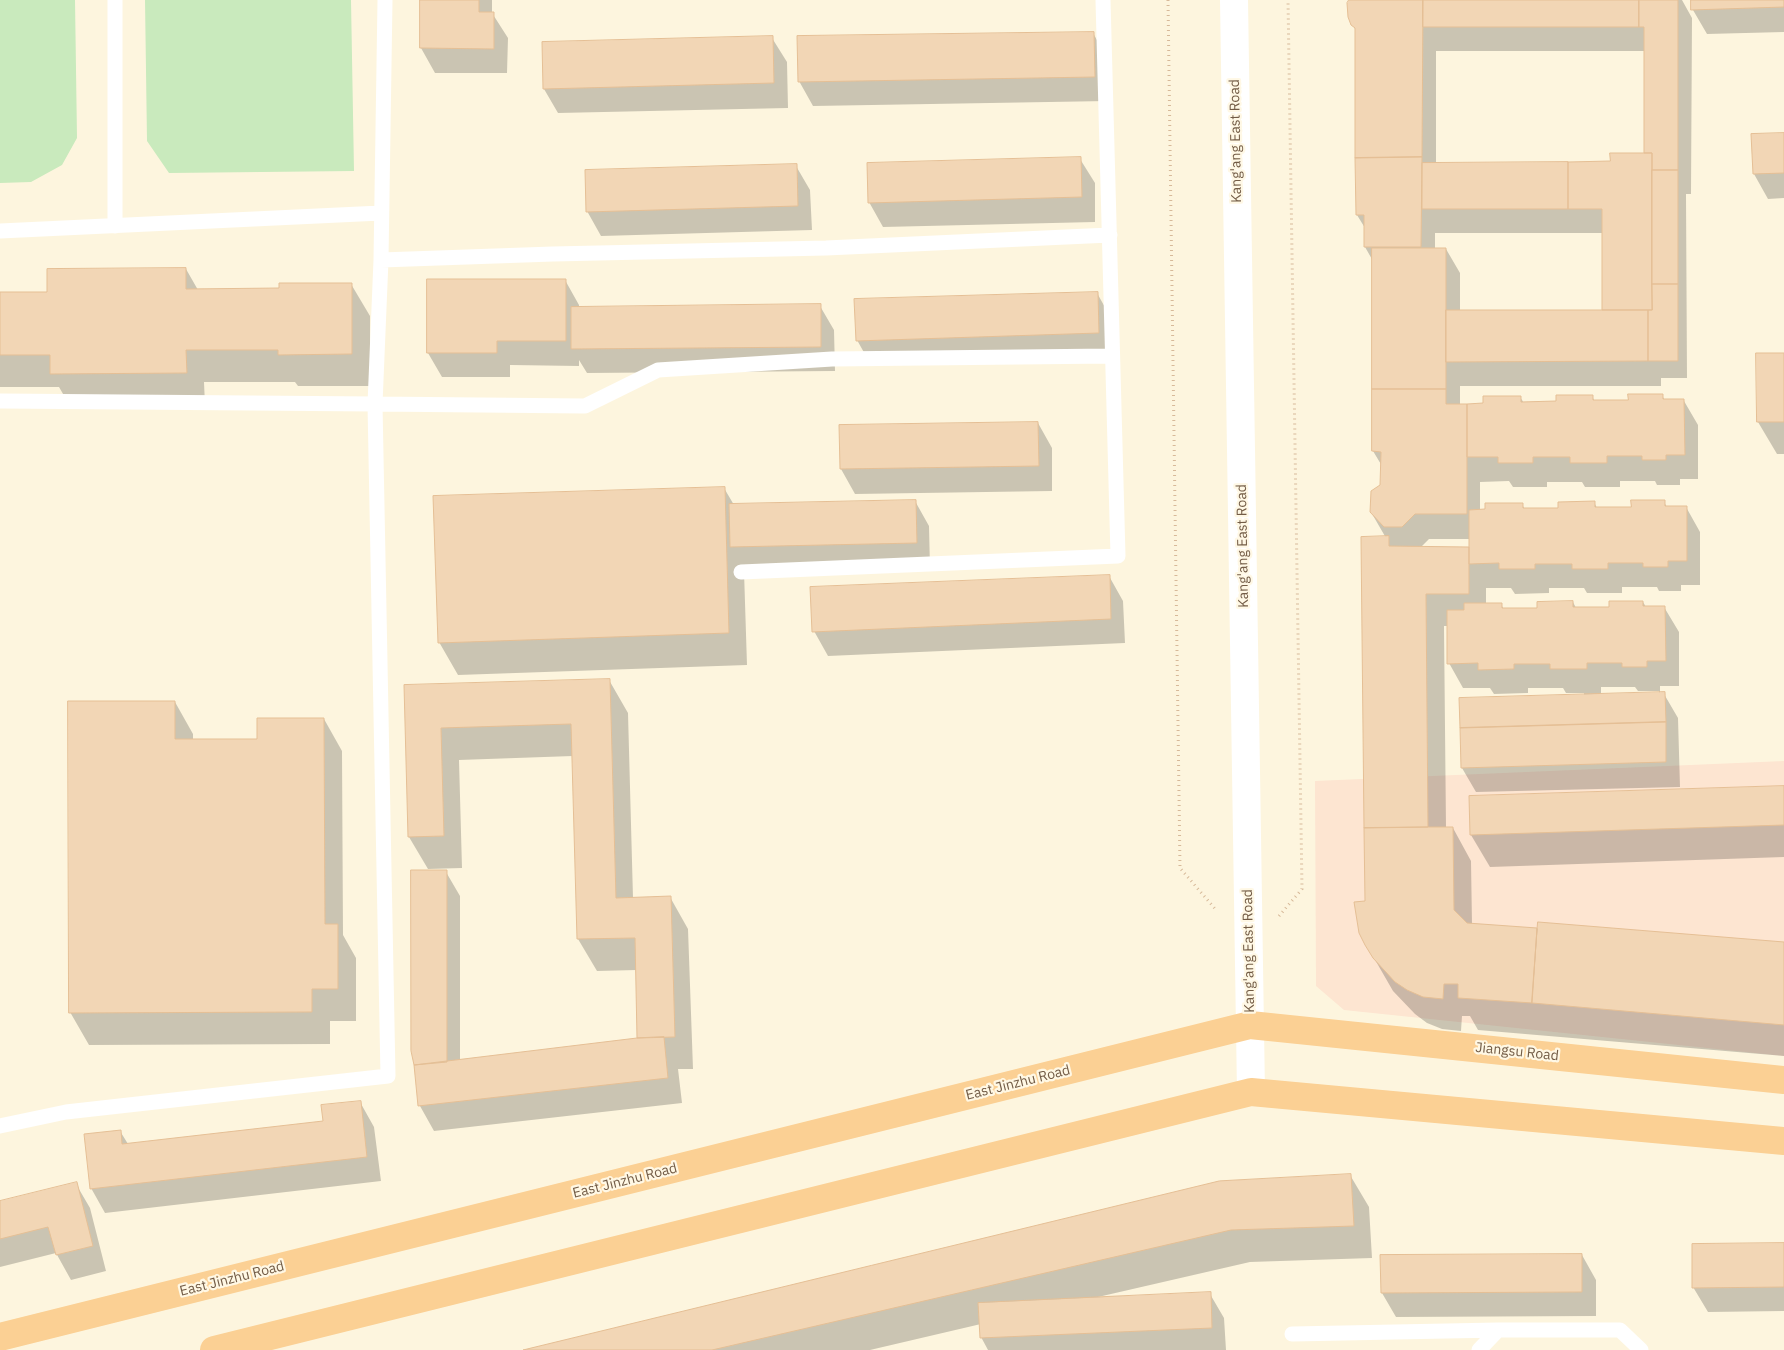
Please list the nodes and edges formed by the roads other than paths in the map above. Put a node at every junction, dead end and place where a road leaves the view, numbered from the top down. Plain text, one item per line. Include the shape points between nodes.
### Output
1 (115, 0) edge
2 (385, 0) edge
3 (1103, 0) edge
4 (1234, 0) edge
5 (382, 213) junction
6 (116, 226) junction
7 (0, 232) edge
8 (1110, 235) junction
9 (381, 260) junction
10 (1112, 356) junction
11 (0, 401) edge
12 (375, 404) junction
13 (741, 572) dead end
14 (1250, 1025) junction
15 (1784, 1080) edge
16 (1251, 1092) junction
17 (0, 1126) edge
18 (1784, 1141) edge
19 (1498, 1330) junction
20 (1292, 1334) dead end
21 (0, 1337) edge
22 (214, 1350) edge
23 (1479, 1350) edge
24 (1641, 1350) edge

1 - 6 lane
2 - 5 lane
3 - 8 lane
4 - 14 main road, Kang'ang East Road
5 - 6 lane
5 - 9 lane
6 - 7 lane
8 - 9 lane via 826,248
8 - 10 lane
9 - 12 lane
10 - 12 lane via 832,359 658,370 585,406
10 - 13 lane via 1118,556
11 - 12 lane
12 - 17 lane via 388,1076 66,1112
14 - 15 highway, Jiangsu Road
14 - 16 main road, Kang'ang East Road
14 - 21 highway, East Jinzhu Road
16 - 18 highway
16 - 22 highway
19 - 20 lane
19 - 23 lane
19 - 24 lane via 1620,1330

